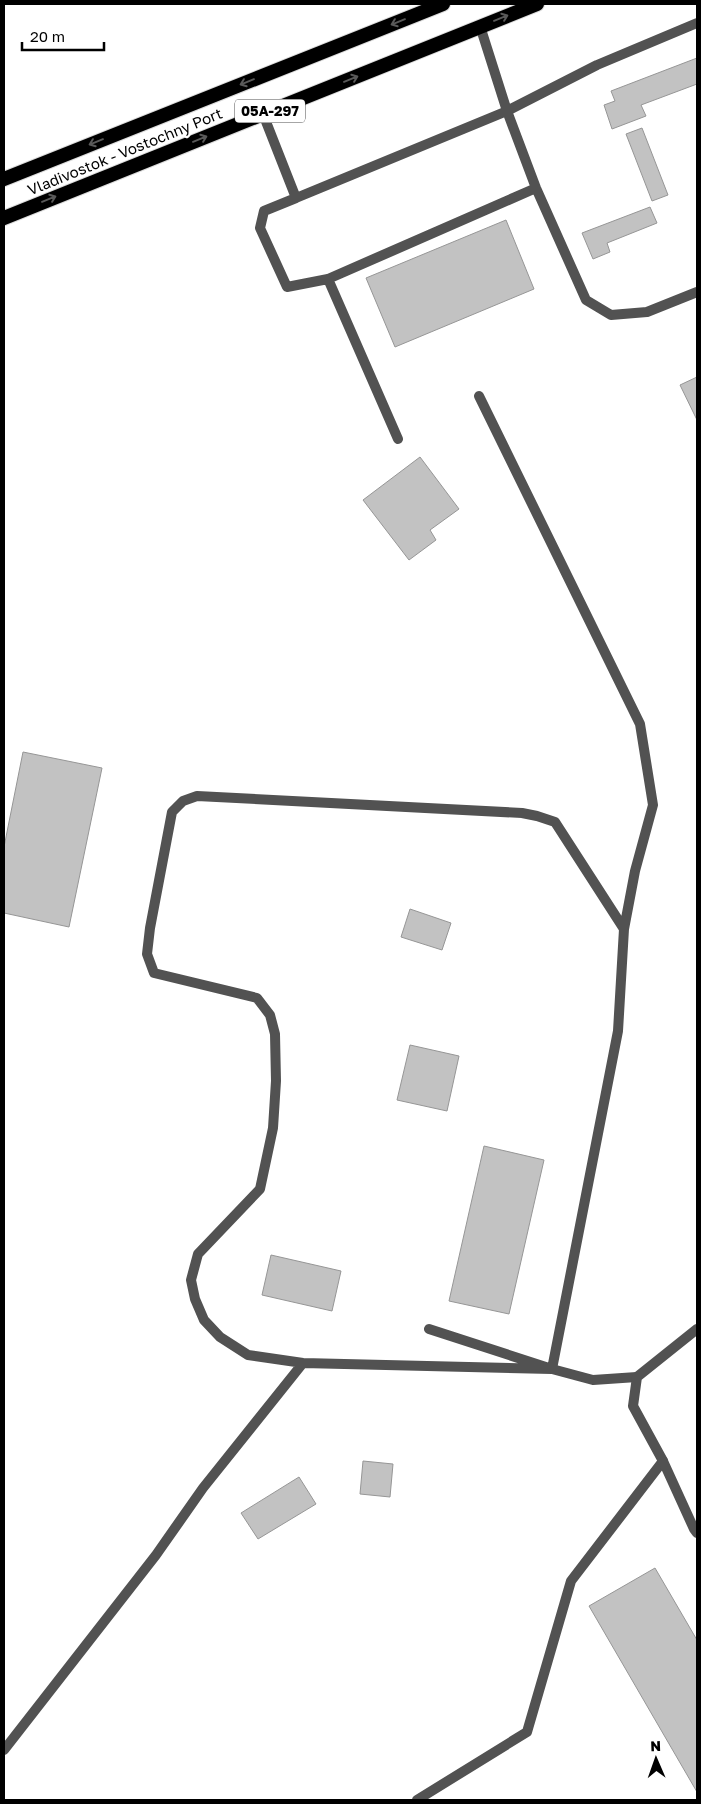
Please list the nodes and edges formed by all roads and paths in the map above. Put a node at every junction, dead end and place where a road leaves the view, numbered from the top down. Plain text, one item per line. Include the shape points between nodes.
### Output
1 (443, 4) edge
2 (537, 4) edge
3 (697, 23) edge
4 (480, 26) junction
5 (507, 111) junction
6 (263, 114) junction
7 (4, 179) edge
8 (536, 188) junction
9 (296, 198) junction
10 (4, 218) edge
11 (328, 279) junction
12 (697, 292) edge
13 (479, 396) dead end
14 (398, 438) dead end
15 (624, 929) junction
16 (429, 1328) dead end
17 (697, 1329) edge
18 (302, 1363) junction
19 (552, 1369) junction
20 (637, 1377) junction
21 (663, 1461) junction
22 (697, 1533) edge
23 (4, 1750) edge
24 (417, 1800) edge

1 -> 7 highway, Vladivostok - Vostochny Port / 05А-297
4 -> 2 highway, Vladivostok - Vostochny Port / 05А-297
3 - 5 street via 596,65
4 - 5 street
6 -> 4 highway, Vladivostok - Vostochny Port / 05А-297
5 - 8 street
5 - 9 street
6 - 9 street
10 -> 6 highway, Vladivostok - Vostochny Port / 05А-297
8 - 11 street
8 - 12 street via 586,300 611,315 646,312
9 - 11 street via 264,211 260,228 287,287
11 - 14 street
13 - 15 street via 640,724 653,804
15 - 18 street via 554,822 537,816 197,796 183,801 172,812 150,928 148,954 154,973 257,998 270,1015 275,1034 273,1128 260,1189 198,1254 191,1280 195,1299 204,1320 220,1337 248,1355
15 - 19 street via 618,1031
16 - 19 street
17 - 20 street
18 - 19 street
18 - 23 street
19 - 20 street via 593,1380
20 - 21 street via 633,1406
21 - 22 street
21 - 24 street via 571,1582 527,1732

